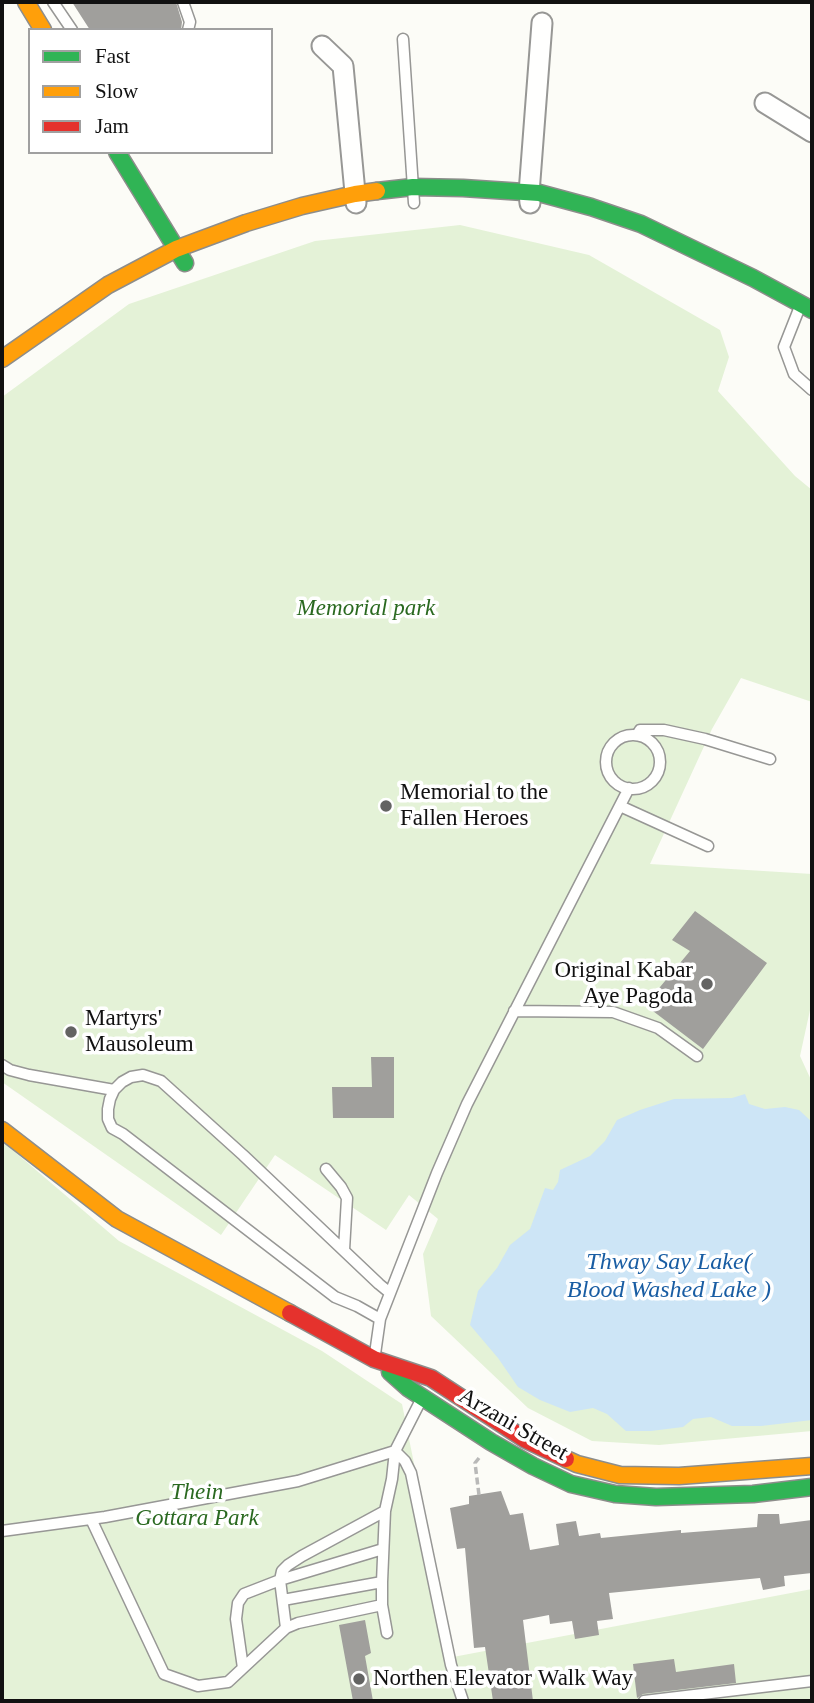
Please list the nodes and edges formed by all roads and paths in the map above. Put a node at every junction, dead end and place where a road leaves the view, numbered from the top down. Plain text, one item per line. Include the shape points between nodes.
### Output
1 (26, 2) edge
2 (53, 2) edge
3 (183, 2) edge
4 (542, 23) dead end
5 (42, 28) edge
6 (71, 28) edge
7 (188, 28) edge
8 (403, 39) dead end
9 (322, 46) dead end
10 (765, 103) dead end
11 (812, 131) edge
12 (118, 154) edge
13 (413, 195) junction
14 (530, 199) junction
15 (356, 202) junction
16 (287, 227) dead end
17 (176, 249) junction
18 (184, 264) dead end
19 (149, 281) dead end
20 (803, 310) edge
21 (812, 324) edge
22 (2, 359) edge
23 (2, 375) edge
24 (812, 390) edge
25 (637, 735) junction
26 (770, 759) dead end
27 (629, 788) junction
28 (620, 806) junction
29 (708, 846) dead end
30 (514, 1011) junction
31 (698, 1056) dead end
32 (2, 1065) edge
33 (114, 1090) junction
34 (2, 1130) edge
35 (326, 1169) dead end
36 (344, 1250) junction
37 (390, 1293) junction
38 (380, 1319) junction
39 (374, 1359) junction
40 (432, 1378) junction
41 (422, 1397) junction
42 (395, 1451) junction
43 (577, 1464) junction
44 (812, 1466) edge
45 (749, 1472) junction
46 (571, 1484) junction
47 (812, 1487) edge
48 (753, 1494) junction
49 (385, 1511) junction
50 (91, 1519) junction
51 (2, 1531) edge
52 (383, 1549) junction
53 (280, 1580) junction
54 (382, 1582) junction
55 (283, 1600) junction
56 (382, 1605) junction
57 (286, 1628) junction
58 (387, 1633) dead end
59 (243, 1668) junction
60 (812, 1681) edge
61 (463, 1701) edge
62 (644, 1701) edge

1 - 5 main road
2 - 6 lane
3 - 7 lane
4 - 14 street
8 - 13 lane
9 - 15 street via 342,66
10 - 11 street
12 - 17 main road
13 - 14 main road via 463,188
13 - 15 main road
14 - 20 main road via 539,193 641,223 753,278
15 - 16 main road
15 - 17 main road via 302,206
17 - 18 main road
17 - 22 main road via 108,285
19 - 23 main road via 125,292
20 - 21 main road
20 - 24 lane via 784,347 794,374
25 - 26 lane via 640,730 664,730
25 - 27 lane via 614,743 607,758 609,774
25 - 27 lane via 652,743 660,766 645,786
27 - 28 lane
28 - 29 lane
28 - 30 lane
30 - 31 lane via 613,1012 658,1028
30 - 37 lane via 467,1104
32 - 33 lane via 29,1075
33 - 36 lane via 131,1077 143,1075 161,1082
33 - 38 lane via 108,1110 112,1128 335,1297
34 - 39 main road, Arzani Street via 117,1219
35 - 36 lane via 346,1198
36 - 37 lane
37 - 38 lane
38 - 39 lane
39 - 40 main road, Arzani Street
39 - 41 main road, Arzani Street
40 - 41 lane
40 - 43 main road, Arzani Street via 526,1440
41 - 42 lane
41 - 46 main road, Arzani Street via 533,1466
42 - 49 lane
42 - 50 lane via 298,1481
42 - 61 lane via 411,1473 451,1665
43 - 45 main road, Arzani Street via 620,1475
43 - 46 main road
44 - 45 main road, Arzani Street
45 - 48 main road
46 - 48 main road, Arzani Street via 656,1497
47 - 48 main road, Arzani Street
49 - 52 lane
49 - 53 lane via 288,1565
50 - 51 lane
50 - 59 lane via 164,1674 198,1686 228,1682
52 - 53 lane
52 - 54 lane
53 - 55 lane
53 - 59 lane via 244,1594 238,1603
54 - 55 lane
54 - 56 lane
55 - 57 lane
56 - 57 lane
56 - 58 lane
57 - 59 lane
60 - 62 lane

